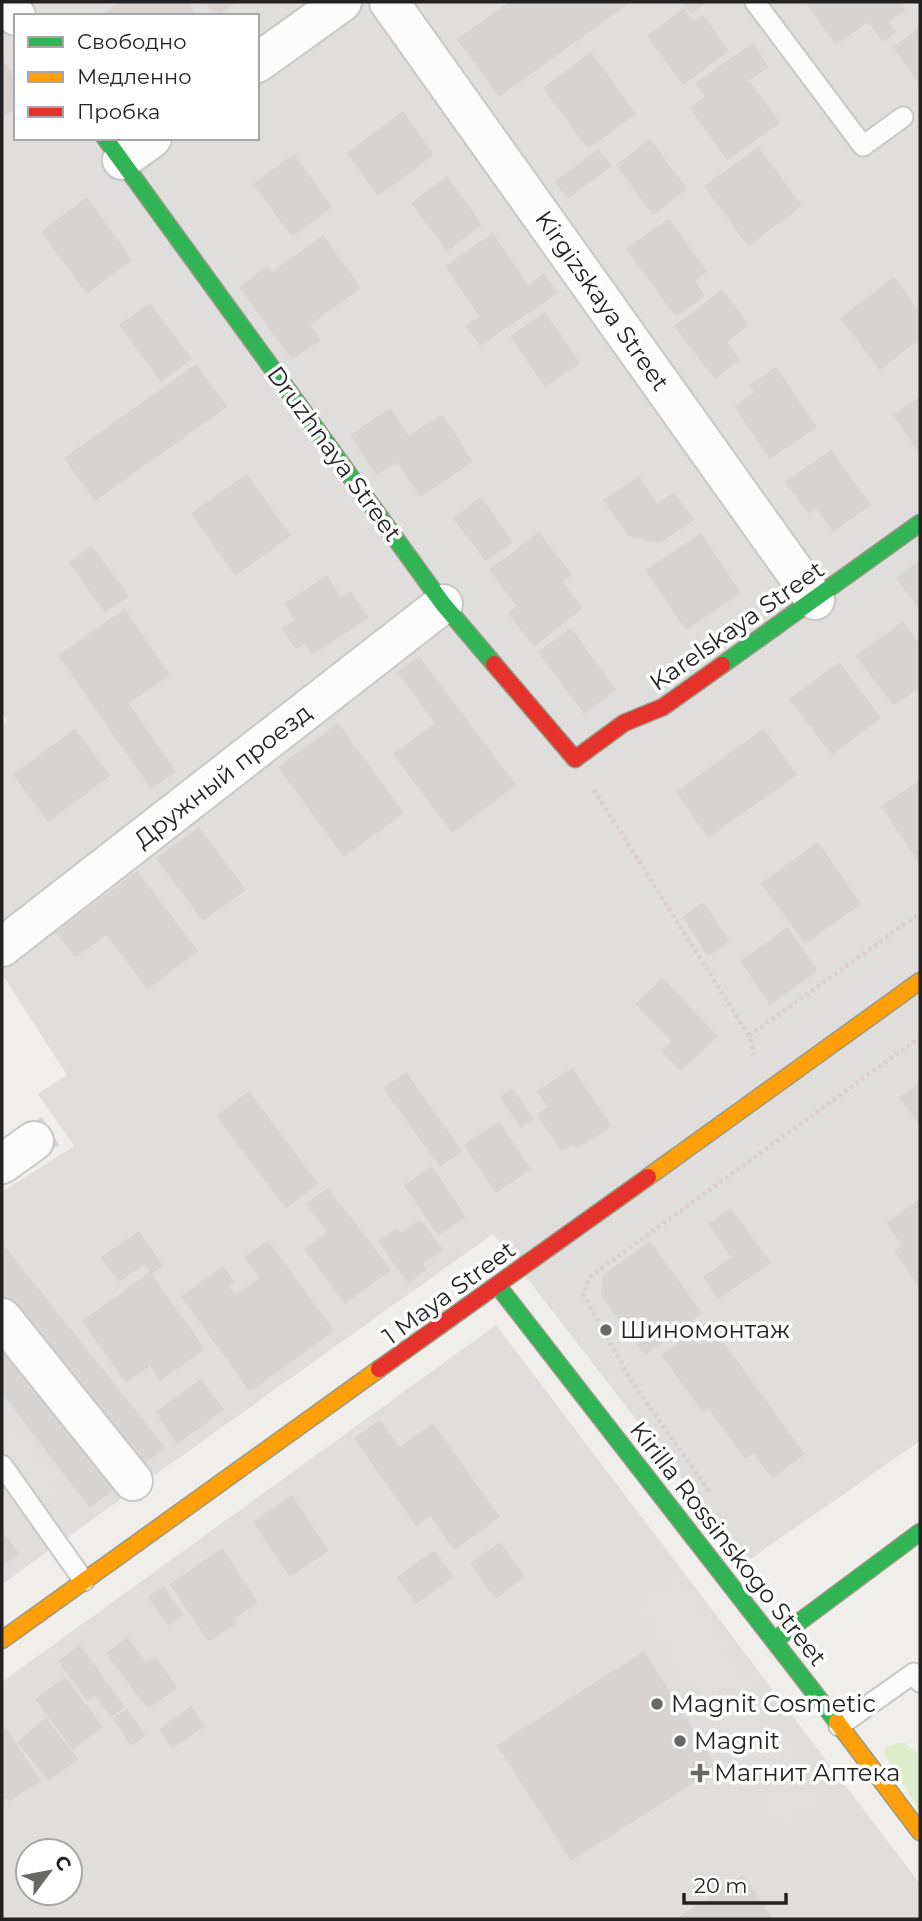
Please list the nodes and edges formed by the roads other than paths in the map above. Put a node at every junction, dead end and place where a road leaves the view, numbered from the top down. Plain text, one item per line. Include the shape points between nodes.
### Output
1 (342, 2) edge
2 (389, 2) edge
3 (755, 2) edge
4 (259, 62) edge
5 (903, 117) dead end
6 (145, 140) edge
7 (113, 149) edge
8 (920, 523) edge
9 (815, 600) junction
10 (443, 604) junction
11 (575, 760) joint
12 (2, 947) edge
13 (920, 981) edge
14 (34, 1141) dead end
15 (2, 1164) edge
16 (498, 1286) junction
17 (2, 1318) edge
18 (2, 1465) edge
19 (133, 1481) dead end
20 (920, 1532) edge
21 (84, 1581) junction
22 (2, 1640) edge
23 (775, 1640) junction
24 (920, 1682) edge
25 (839, 1726) junction
26 (920, 1832) edge

1 - 4 street
2 - 9 street, Kirgizskaya Street
3 - 5 lane via 863,146
6 - 7 street
7 - 10 main road, Druzhnaya Street
8 - 9 main road, Karelskaya Street
9 - 11 main road, Karelskaya Street via 663,707 624,723
10 - 11 main road, Druzhnaya Street
10 - 12 street, Дружный проезд
13 - 16 main road, 1 Maya Street
14 - 15 street
16 - 21 main road, 1 Maya Street
16 - 23 main road, Kirilla Rossinskogo Street
17 - 19 street
18 - 21 lane
20 - 23 main road
21 - 22 main road, 1 Maya Street
23 - 25 main road, Kirilla Rossinskogo Street
24 - 25 lane via 914,1673
25 - 26 main road, Kirilla Rossinskogo Street

